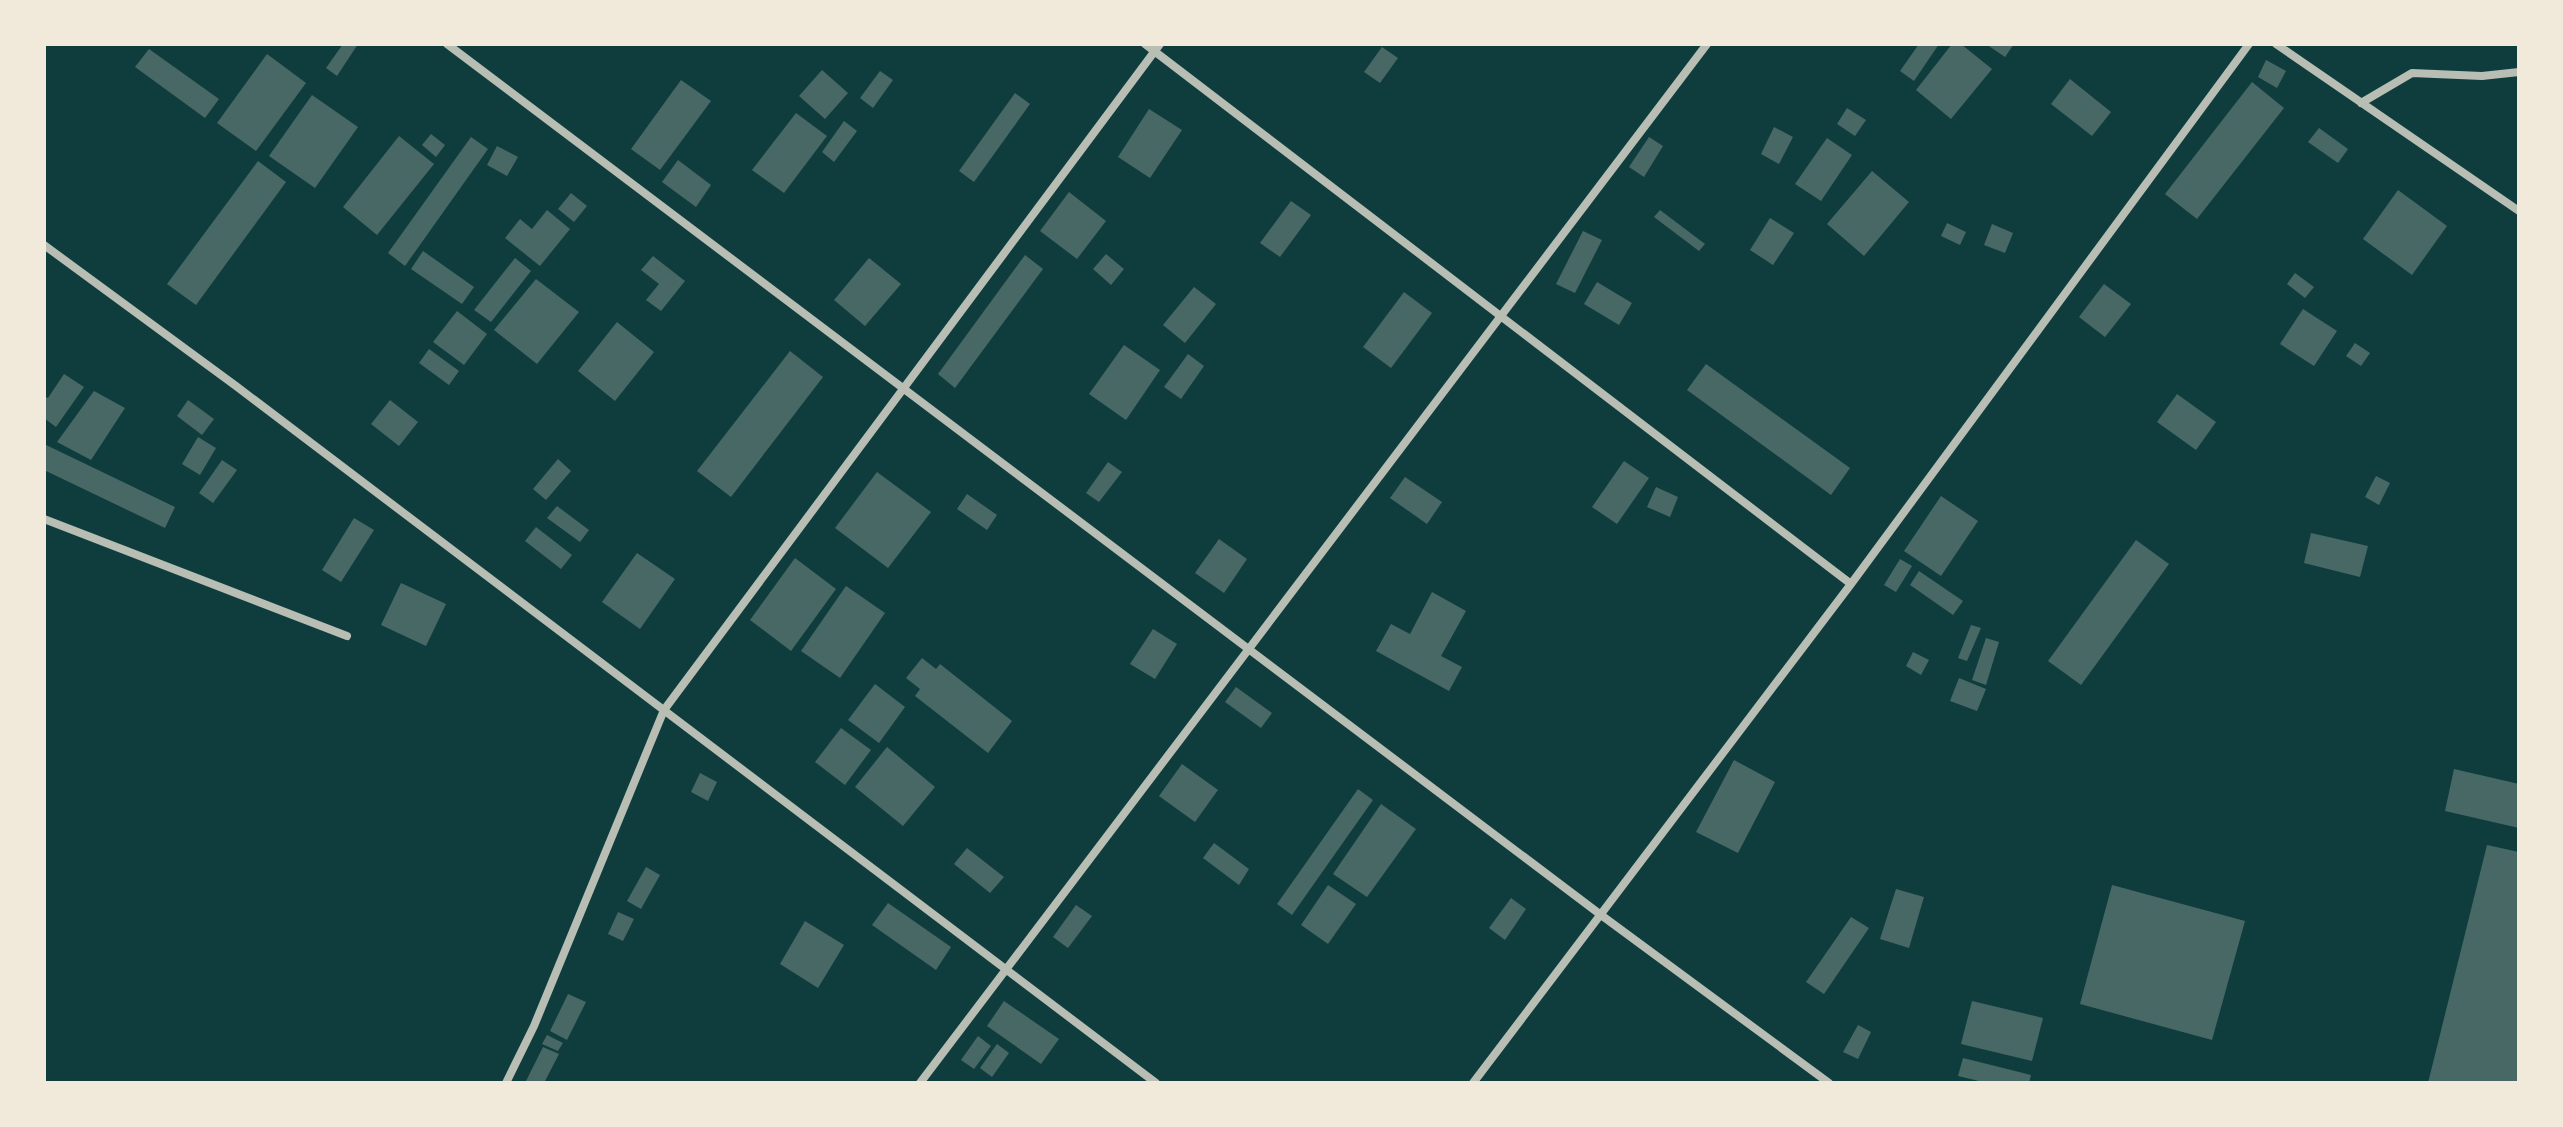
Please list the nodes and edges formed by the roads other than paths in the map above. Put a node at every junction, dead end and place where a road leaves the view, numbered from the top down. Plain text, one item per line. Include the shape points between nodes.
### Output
1 (447, 44) edge
2 (1145, 44) edge
3 (1707, 44) edge
4 (2249, 44) edge
5 (2276, 44) edge
6 (1157, 48) edge
7 (2519, 72) edge
8 (2361, 103) junction
9 (2519, 211) edge
10 (44, 245) edge
11 (1501, 315) junction
12 (903, 388) junction
13 (44, 519) edge
14 (1851, 584) junction
15 (347, 636) dead end
16 (1248, 649) junction
17 (664, 710) junction
18 (1601, 915) junction
19 (1006, 969) junction
20 (506, 1083) edge
21 (920, 1083) edge
22 (1156, 1083) edge
23 (1473, 1083) edge
24 (1829, 1083) edge

1 - 12 street
2 - 6 street
3 - 11 street
4 - 14 street
5 - 8 street
6 - 11 street
6 - 12 street
7 - 8 street via 2412,73
8 - 9 street
10 - 17 street
11 - 14 street
11 - 16 street
12 - 16 street
12 - 17 street
13 - 15 street
14 - 18 street
16 - 18 street
16 - 19 street
17 - 19 street
17 - 20 street
18 - 23 street
18 - 24 street
19 - 21 street
19 - 22 street

